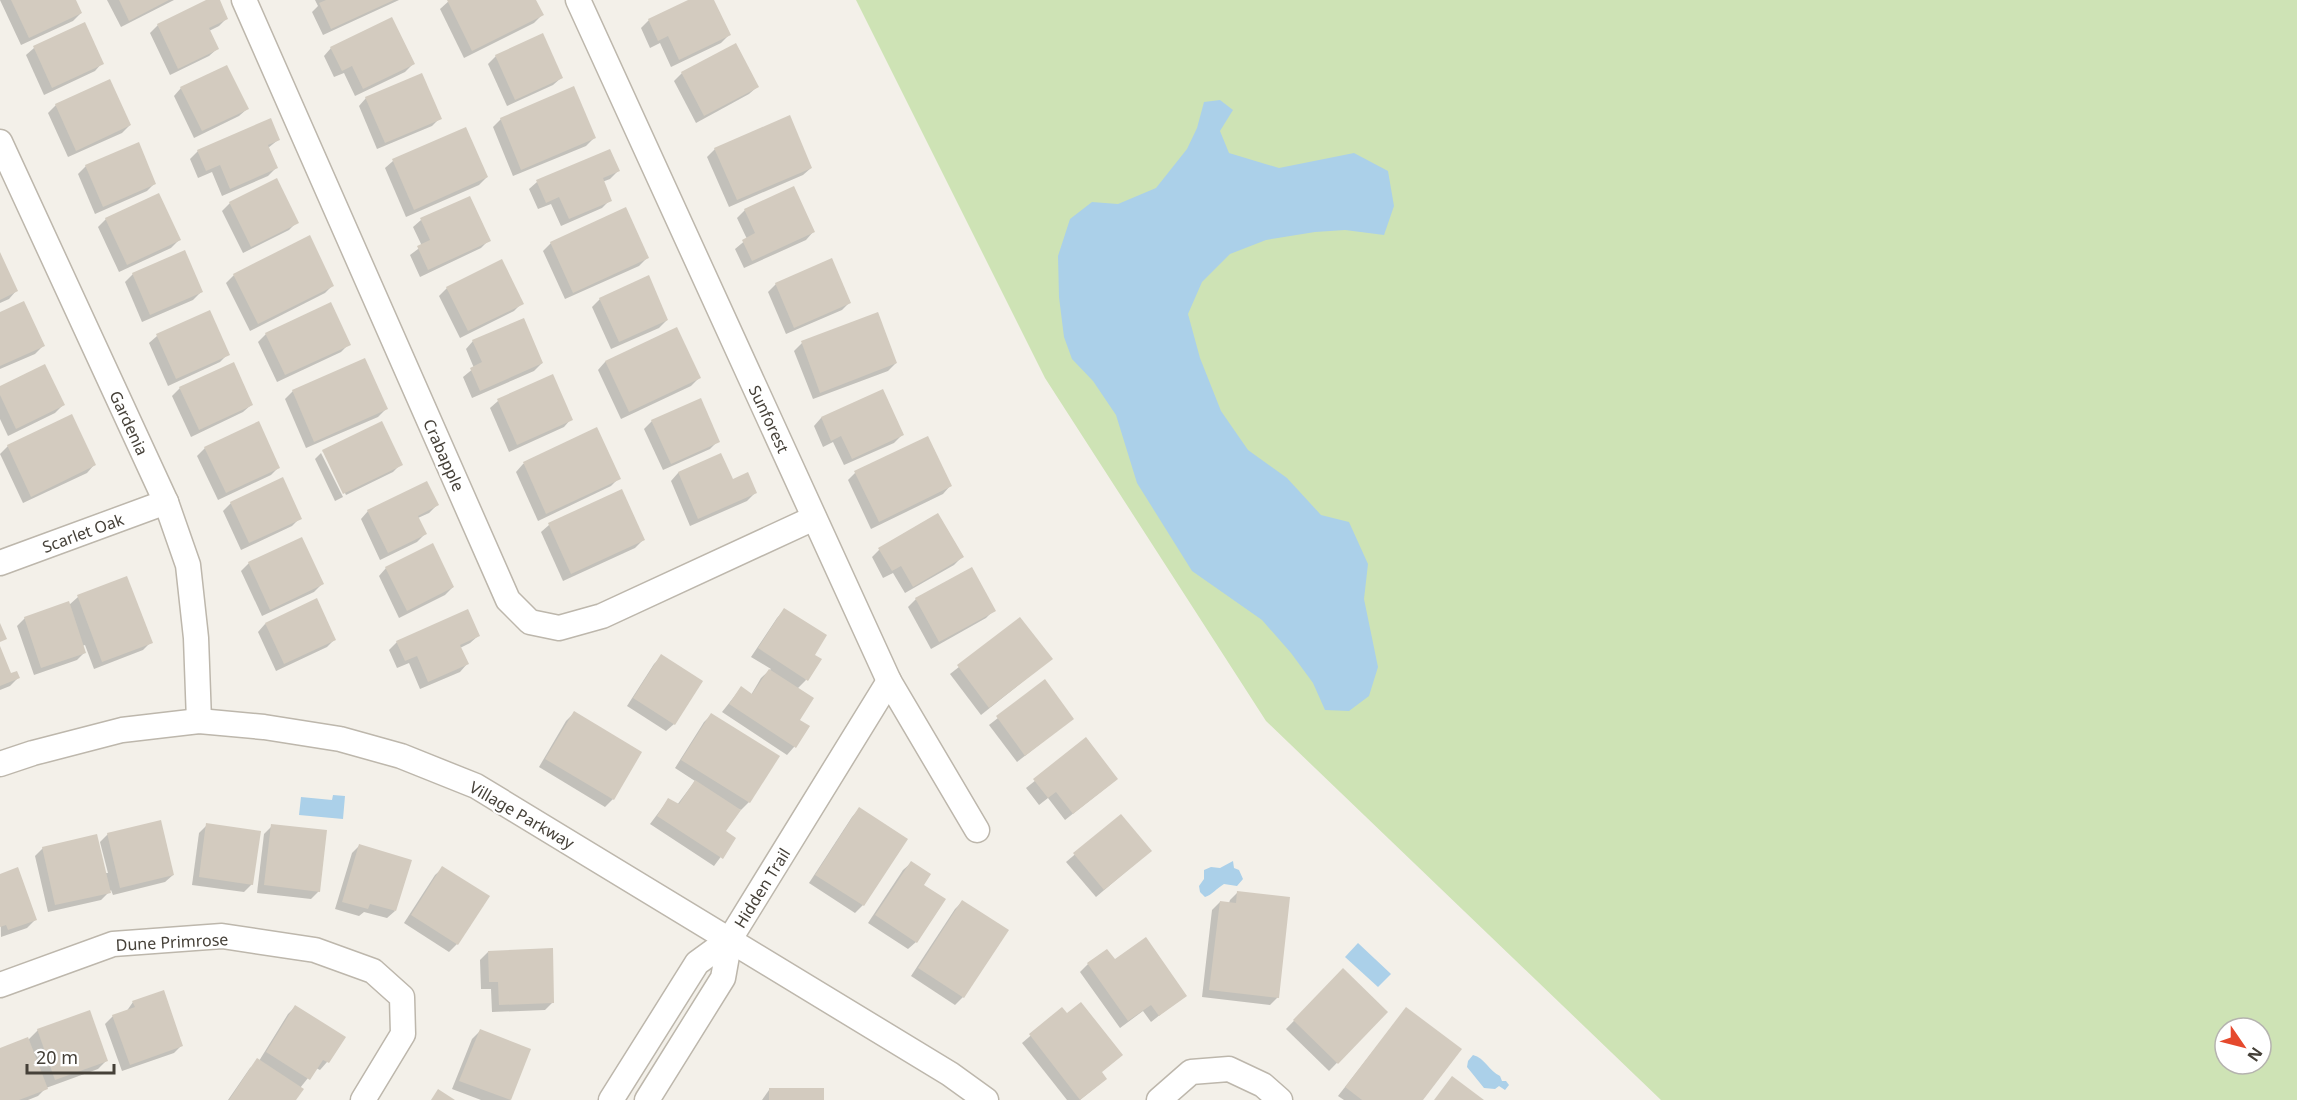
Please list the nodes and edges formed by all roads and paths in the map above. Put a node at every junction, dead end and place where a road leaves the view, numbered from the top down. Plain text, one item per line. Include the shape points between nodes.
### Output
1 (244, 0) edge
2 (578, 0) edge
3 (0, 142) edge
4 (166, 502) junction
5 (814, 518) junction
6 (0, 563) edge
7 (889, 681) junction
8 (199, 721) junction
9 (0, 764) edge
10 (978, 830) dead end
11 (730, 939) junction
12 (0, 985) edge
13 (363, 1100) edge
14 (611, 1100) edge
15 (647, 1100) edge
16 (986, 1100) edge
17 (1159, 1100) edge
18 (1280, 1100) edge

1 - 5 street, Crabapple via 508,600 530,622 559,628 602,616
2 - 5 street, Sunforest
3 - 4 street, Gardenia
4 - 6 street, Scarlet Oak
4 - 8 street, Gardenia via 188,565
5 - 7 street, Sunforest
7 - 10 street, Sunforest
7 - 11 street, Hidden Trail
8 - 9 street, Village Parkway via 122,730
8 - 11 street, Village Parkway via 340,739 401,756 476,786
11 - 14 street via 697,963
11 - 15 street, Hidden Trail via 723,978
11 - 16 street, Village Parkway
12 - 13 street, Dune Primrose via 114,944 222,936 315,950 373,970 402,997 403,1034
17 - 18 street via 1191,1072 1229,1069 1263,1085

